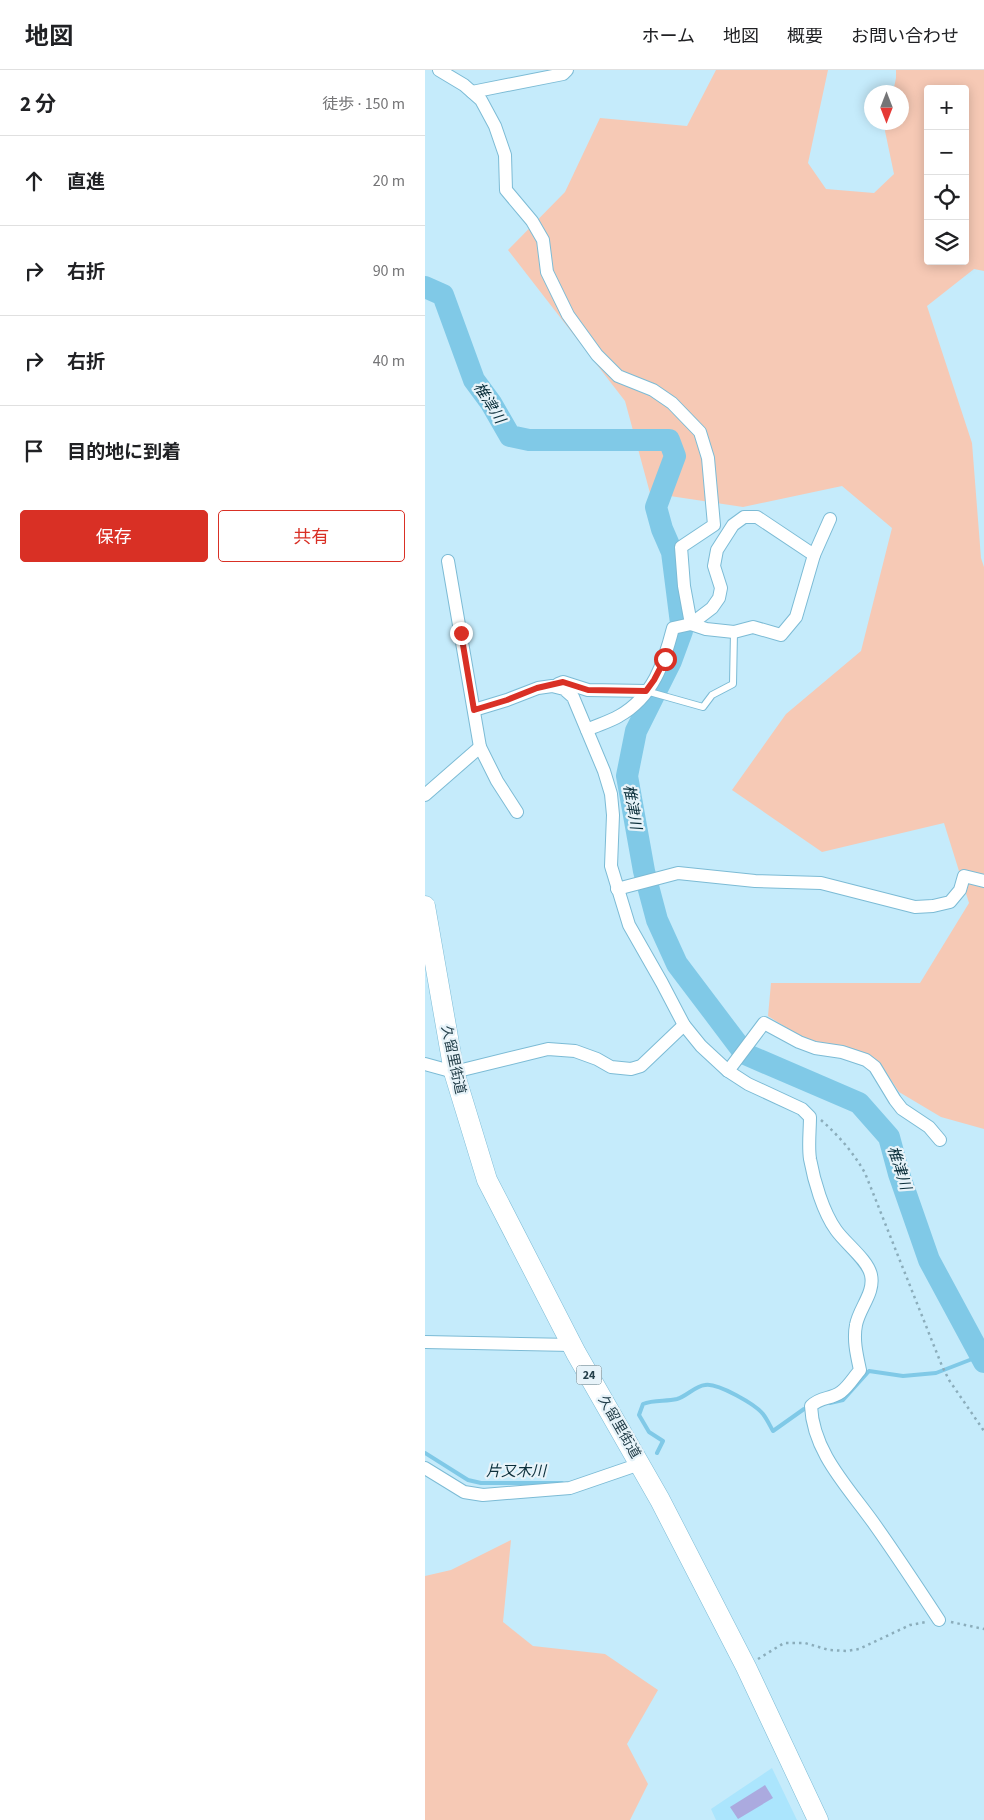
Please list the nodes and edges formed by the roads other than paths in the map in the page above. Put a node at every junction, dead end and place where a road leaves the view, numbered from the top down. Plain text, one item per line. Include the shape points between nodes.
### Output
1 (439, 70) edge
2 (567, 70) edge
3 (472, 92) junction
4 (830, 519) dead end
5 (814, 555) junction
6 (448, 560) dead end
7 (691, 624) junction
8 (734, 632) junction
9 (552, 686) junction
10 (646, 691) junction
11 (474, 710) junction
12 (587, 730) junction
13 (480, 747) junction
14 (425, 795) edge
15 (517, 812) dead end
16 (984, 882) edge
17 (617, 889) junction
18 (425, 906) edge
19 (684, 1025) junction
20 (425, 1064) edge
21 (728, 1071) junction
22 (454, 1072) junction
23 (940, 1140) dead end
24 (425, 1342) edge
25 (572, 1345) junction
26 (640, 1464) junction
27 (425, 1468) edge
28 (939, 1620) road end
29 (818, 1820) edge

1 - 3 street
2 - 3 street via 563,74
3 - 7 street via 481,100 495,126 505,155 506,190 543,240 547,272 568,315 597,355 618,376 653,390 673,403 700,432 708,458 714,525 681,547 683,586
4 - 5 street
5 - 7 street via 757,518 744,517 733,525 717,550 714,566 721,588 719,598 712,608
5 - 8 street via 796,618 781,635 753,627
6 - 11 street
7 - 8 street
7 - 10 street via 673,628 665,659
8 - 10 lane via 733,684 712,695 703,707
9 - 10 street via 563,682 588,690
9 - 11 street
9 - 12 street via 573,697
10 - 12 street via 637,703 619,716
11 - 13 street
12 - 17 street via 611,794 611,866
13 - 14 street
13 - 15 street
16 - 17 street via 964,876 960,890 950,902 915,907 821,883 755,881 678,873
17 - 19 street via 629,925
18 - 22 main road, 久留里街道 / 24
19 - 21 street
19 - 22 street via 641,1066 631,1070 611,1067 575,1051 548,1049
20 - 22 street
21 - 23 street via 764,1023 815,1048 866,1060 875,1067 902,1108 929,1127
21 - 28 street via 747,1084 802,1109 810,1117 809,1157 827,1216 867,1265 871,1275 870,1293 856,1326 860,1370 842,1392 819,1399 811,1406 812,1419 820,1447 837,1474
22 - 25 main road, 久留里街道 / 24 via 487,1180
24 - 25 street
25 - 26 main road, 久留里街道 / 24
26 - 27 street via 570,1488 483,1495 464,1492
26 - 29 main road, 久留里街道 / 24 via 746,1667

